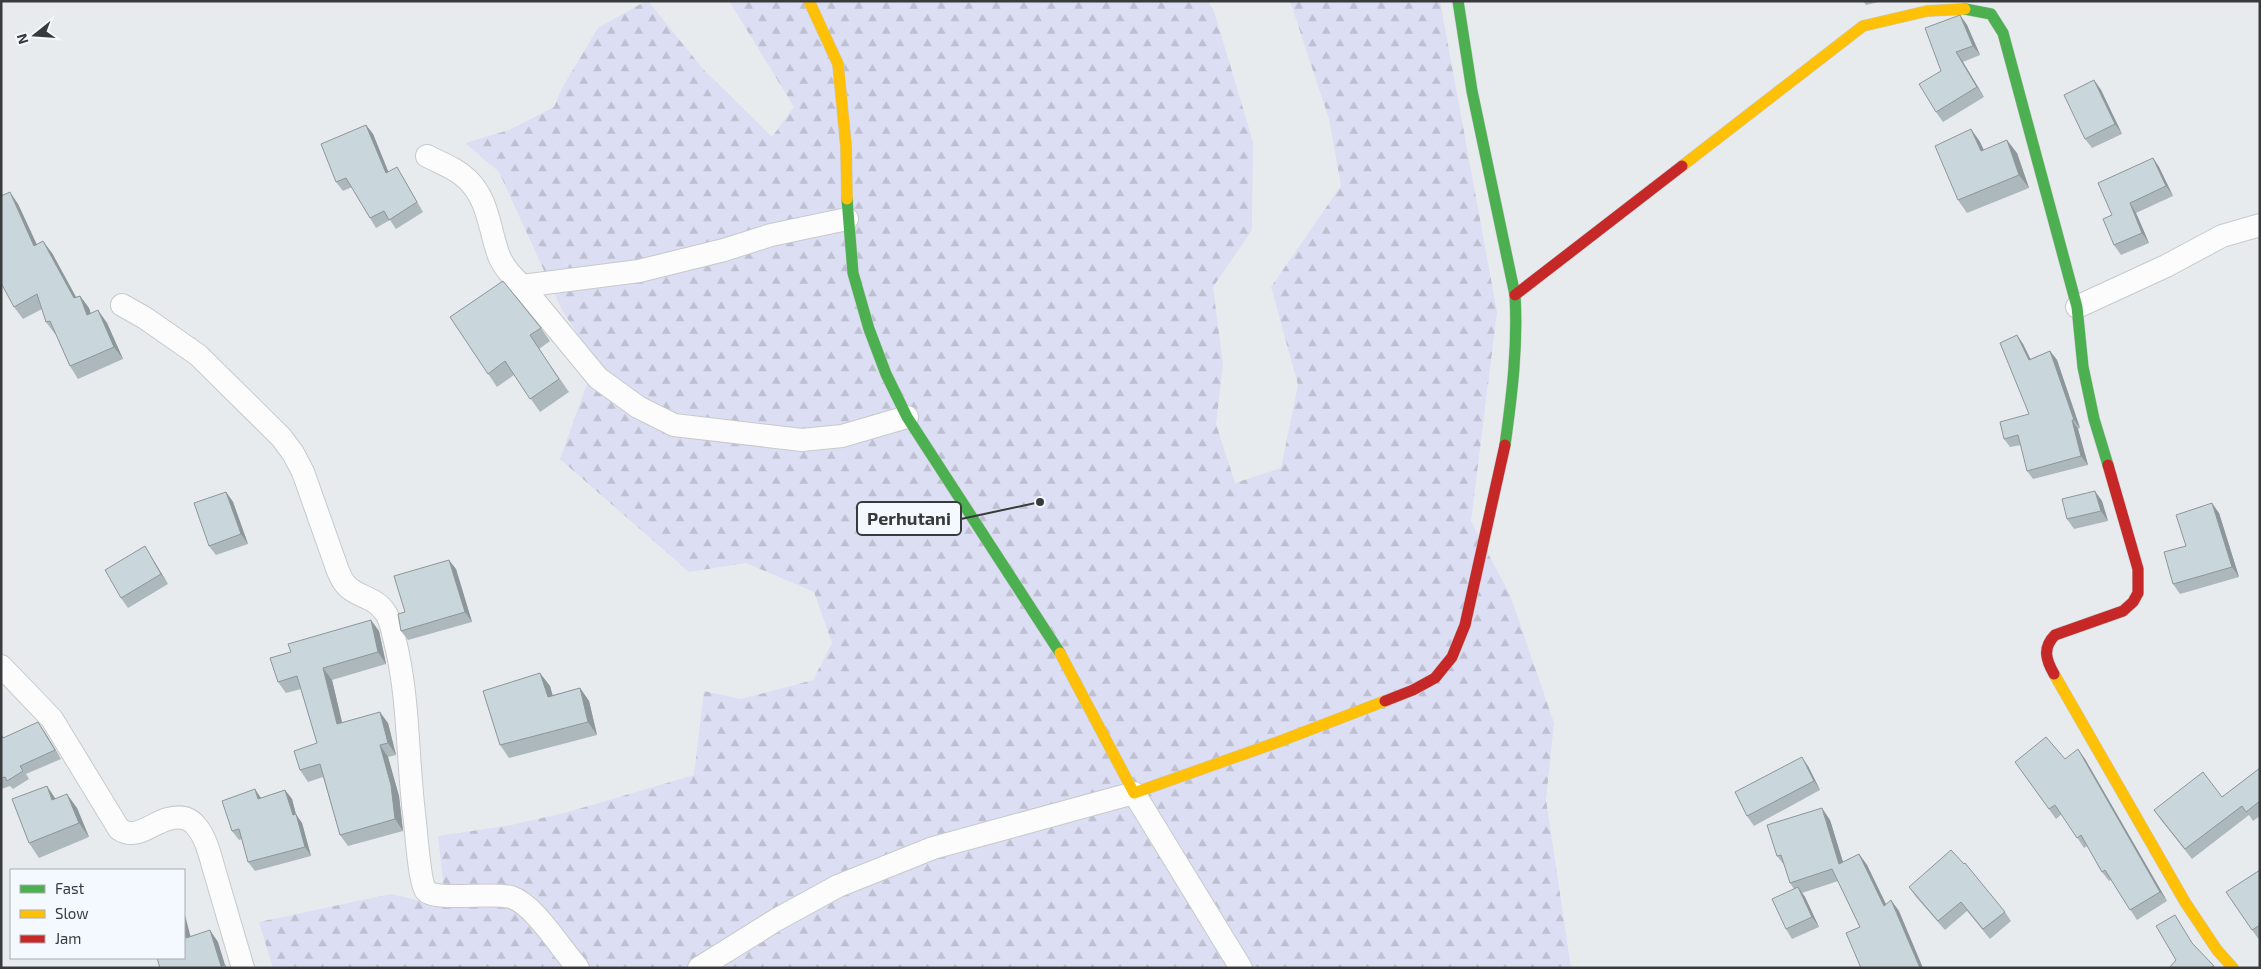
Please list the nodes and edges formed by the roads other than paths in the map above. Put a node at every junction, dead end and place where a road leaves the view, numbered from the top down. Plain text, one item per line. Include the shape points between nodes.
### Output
1 (808, 1) edge
2 (1458, 1) edge
3 (427, 156) dead end
4 (847, 219) junction
5 (2260, 225) edge
6 (522, 286) junction
7 (1515, 294) junction
8 (122, 305) dead end
9 (2077, 307) junction
10 (907, 417) junction
11 (1, 666) edge
12 (1134, 793) junction
13 (243, 968) edge
14 (578, 968) edge
15 (699, 968) edge
16 (1241, 968) edge
17 (2233, 968) edge

1 - 4 street via 838,64 846,146
2 - 7 street via 1472,91
3 - 6 street via 457,171 476,190 491,223 499,256
4 - 6 street via 771,235 639,271
4 - 10 street via 853,273 869,328
5 - 9 street via 2222,236
6 - 10 street via 598,378 638,407 674,425 802,440 842,436
7 - 9 street via 1863,26 1894,16 1971,8 1991,14 2003,33
7 - 12 street via 1514,386 1504,449 1465,625 1452,657 1434,678 1413,690
8 - 14 street via 198,355 282,437 303,472 346,585 373,599 386,613 400,661 425,890 432,896 441,897 477,894 512,897 538,919
9 - 17 street via 2082,367 2138,569 2140,589 2131,606 2123,611 2059,632 2050,638 2046,660 2185,902
10 - 12 street via 1062,657
11 - 13 street via 52,719 119,829 135,834 168,819 182,817 198,827 208,849
12 - 15 street via 933,848 800,906
12 - 16 street

